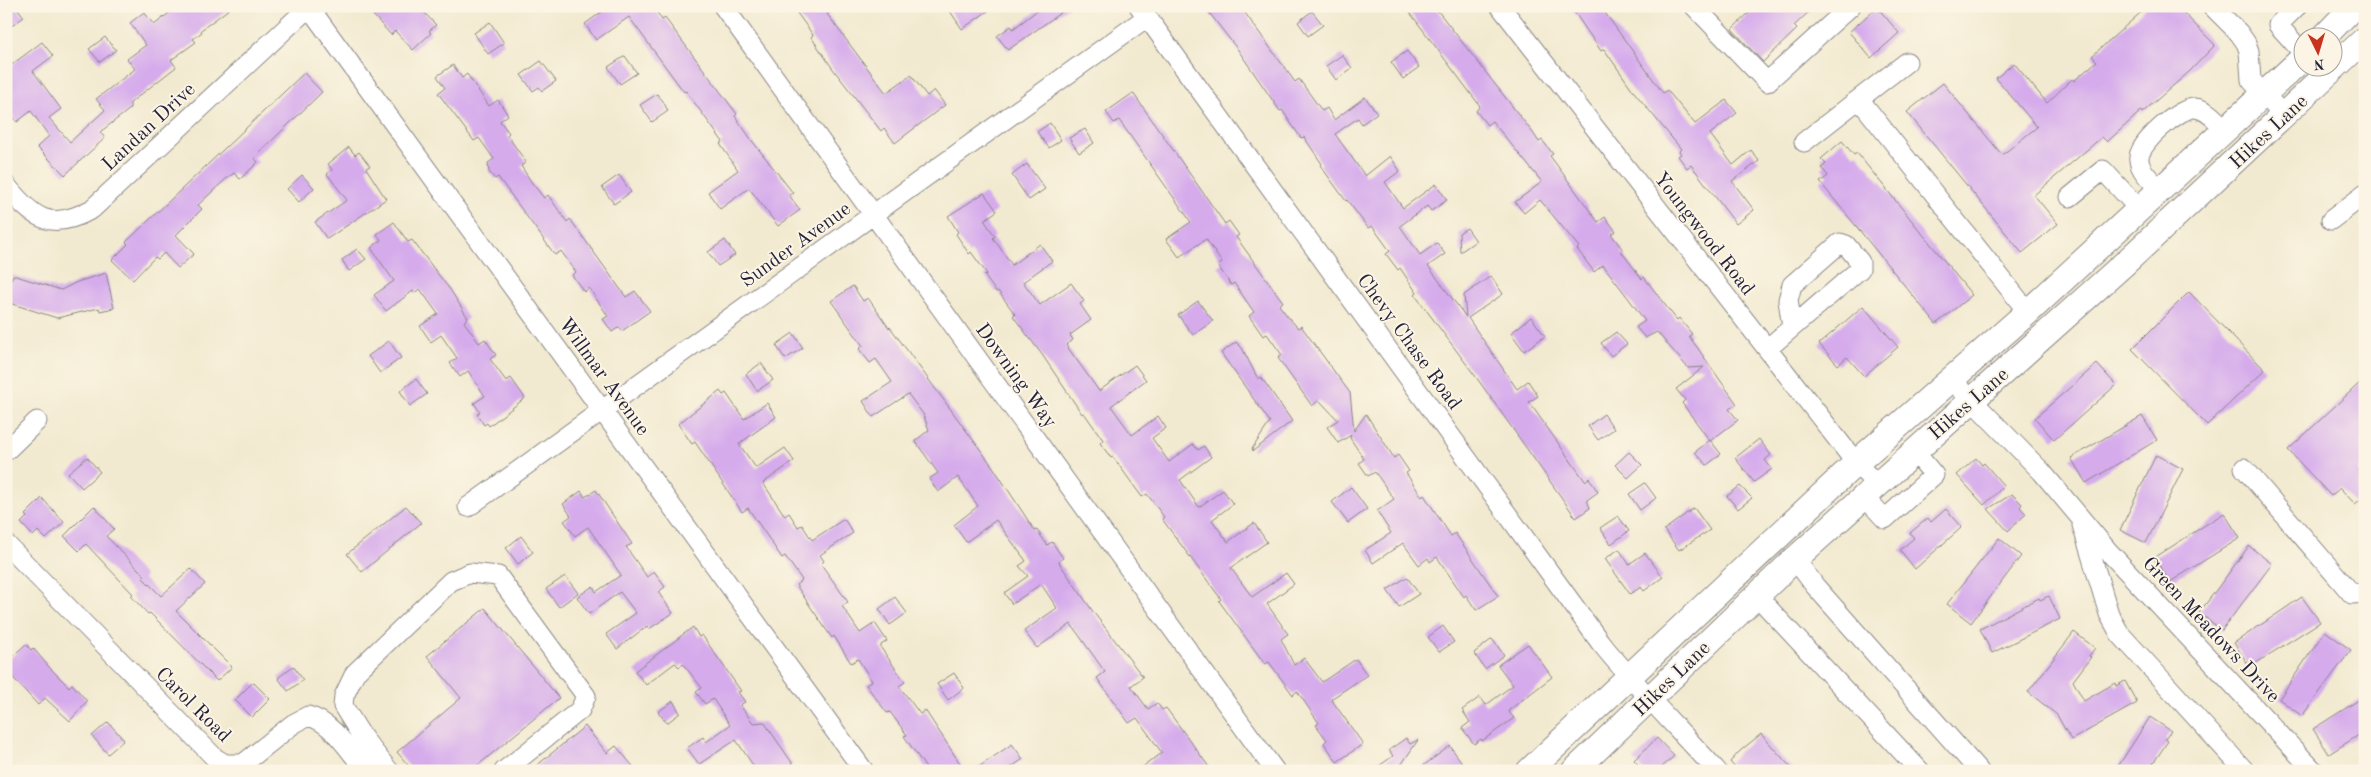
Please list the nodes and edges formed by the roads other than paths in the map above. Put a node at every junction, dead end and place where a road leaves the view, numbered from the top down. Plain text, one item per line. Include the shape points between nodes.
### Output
1 (723, 6) edge
2 (1500, 6) edge
3 (1694, 6) edge
4 (1851, 6) edge
5 (2212, 6) edge
6 (2297, 6) edge
7 (309, 7) edge
8 (2353, 7) edge
9 (1143, 12) edge
10 (2333, 28) edge
11 (2365, 38) edge
12 (2294, 43) edge
13 (1907, 62) dead end
14 (2294, 67) edge
15 (2264, 95) junction
16 (1859, 99) junction
17 (2284, 116) junction
18 (2226, 130) junction
19 (1804, 142) dead end
20 (6, 185) edge
21 (2161, 190) junction
22 (2365, 194) edge
23 (2070, 197) dead end
24 (2139, 209) junction
25 (874, 215) junction
26 (2331, 220) dead end
27 (2028, 312) junction
28 (1792, 327) dead end
29 (1767, 348) junction
30 (1952, 380) junction
31 (1972, 400) junction
32 (602, 411) junction
33 (37, 421) dead end
34 (6, 451) edge
35 (1914, 451) junction
36 (1856, 463) junction
37 (2244, 468) dead end
38 (1871, 491) junction
39 (468, 507) dead end
40 (2079, 516) junction
41 (6, 544) edge
42 (1795, 559) junction
43 (2365, 593) edge
44 (1757, 596) junction
45 (1628, 677) junction
46 (1650, 698) junction
47 (366, 771) edge
48 (389, 771) edge
49 (504, 771) edge
50 (864, 771) edge
51 (1275, 771) edge
52 (1529, 771) edge
53 (1574, 771) edge
54 (1718, 771) edge
55 (1920, 771) edge
56 (1979, 771) edge
57 (2245, 771) edge
58 (2314, 771) edge

1 - 25 street, Downing Way
2 - 29 street, Youngwood Road
3 - 4 street via 1768,82
5 - 15 street via 2246,43 2251,80
6 - 12 street via 2278,25
7 - 20 street, Landan Drive via 92,209 74,219 42,218 29,211
7 - 32 street, Willmar Avenue
8 - 10 main road
9 - 25 street, Sunder Avenue
9 - 45 street, Chevy Chase Road via 1570,602
11 - 17 main road, Hikes Lane
13 - 16 street
14 - 15 main road, Hikes Lane
15 - 17 street
15 - 18 main road, Hikes Lane
16 - 19 street
16 - 27 street
17 - 31 main road, Hikes Lane
18 - 21 main road, Hikes Lane
18 - 21 street via 2205,111 2193,108 2185,109 2155,134 2139,151 2138,158 2146,175
21 - 24 main road, Hikes Lane
22 - 26 street
23 - 24 street via 2103,170
24 - 27 main road, Hikes Lane
25 - 32 street, Sunder Avenue
25 - 51 street, Downing Way
27 - 30 main road, Hikes Lane
28 - 29 street
29 - 36 street, Youngwood Road
30 - 31 street, Green Meadows Drive
30 - 36 main road, Hikes Lane
31 - 35 main road, Hikes Lane
31 - 40 street, Green Meadows Drive via 2042,472
32 - 39 street, Sunder Avenue
32 - 50 street, Willmar Avenue
33 - 34 street
35 - 38 main road, Hikes Lane
35 - 38 street, Youngwood Road via 1934,475 1884,519
36 - 38 street, Youngwood Road
36 - 45 main road, Hikes Lane
37 - 43 street via 2352,594
38 - 42 main road, Hikes Lane
40 - 57 street, Green Meadows Drive via 2109,614 2120,634
40 - 58 street, Green Meadows Drive
41 - 47 street, Carol Road via 215,758 225,764 243,764 308,716 320,718
42 - 44 main road, Hikes Lane
42 - 56 street via 1815,586
44 - 46 main road, Hikes Lane
44 - 55 street
45 - 46 street, Chevy Chase Road
45 - 52 main road, Hikes Lane
46 - 53 main road, Hikes Lane
46 - 54 street, Chevy Chase Road
48 - 49 street via 353,723 343,706 344,696 355,673 391,637 450,581 470,573 498,576 586,696 580,710

